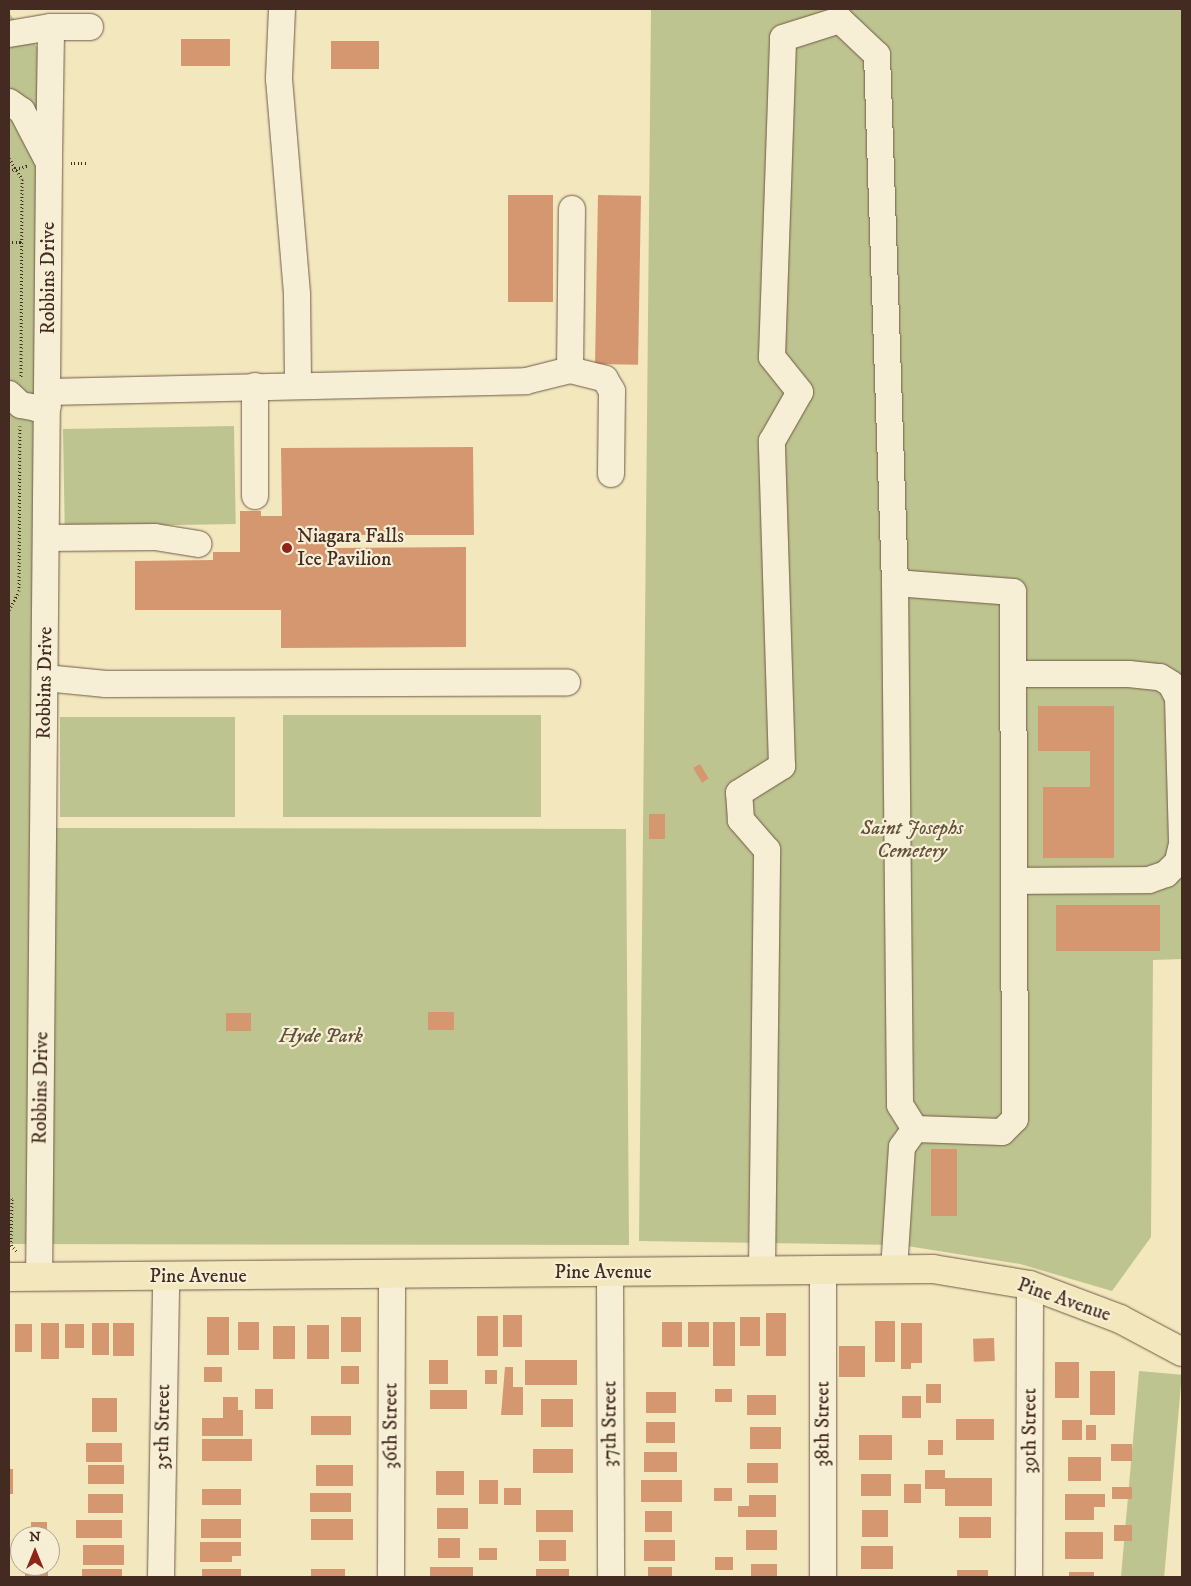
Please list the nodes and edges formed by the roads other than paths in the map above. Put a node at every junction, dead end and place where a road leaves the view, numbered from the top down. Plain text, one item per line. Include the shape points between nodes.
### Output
1 (282, 9) edge
2 (51, 27) junction
3 (90, 27) dead end
4 (9, 34) edge
5 (50, 89) junction
6 (15, 106) edge
7 (48, 163) junction
8 (572, 209) dead end
9 (570, 370) junction
10 (298, 379) dead end
11 (255, 386) junction
12 (9, 394) edge
13 (48, 399) junction
14 (611, 474) dead end
15 (255, 496) dead end
16 (47, 538) junction
17 (198, 544) dead end
18 (895, 583) junction
19 (1014, 674) junction
20 (45, 678) junction
21 (568, 682) dead end
22 (1014, 881) junction
23 (915, 1129) junction
24 (894, 1270) junction
25 (610, 1271) junction
26 (762, 1271) junction
27 (823, 1271) junction
28 (392, 1275) junction
29 (9, 1277) edge
30 (39, 1277) junction
31 (166, 1277) junction
32 (1030, 1285) junction
33 (1182, 1352) edge
34 (161, 1577) edge
35 (391, 1577) edge
36 (611, 1577) edge
37 (823, 1577) edge
38 (1029, 1577) edge

1 - 10 street via 279,79 298,295
2 - 3 street
2 - 4 street
2 - 5 street
5 - 6 street
5 - 7 street
6 - 7 street, Robbins Drive
7 - 13 street, Robbins Drive
8 - 9 street
9 - 11 street via 526,381
9 - 14 street via 605,379 612,391
11 - 13 street
11 - 15 street
12 - 13 street via 20,405 36,408
13 - 16 street, Robbins Drive
16 - 17 street via 155,537
16 - 20 street, Robbins Drive
18 - 19 street via 1013,592
18 - 23 street via 900,1105
18 - 26 street via 877,55 840,20 783,38 772,358 800,392 772,441 782,766 738,793 741,820 766,850
19 - 22 street
19 - 22 street via 1129,674 1160,677 1172,684 1178,698 1182,844 1178,862 1166,874 1149,880
20 - 21 street via 106,684
20 - 30 street, Robbins Drive
22 - 23 street via 1015,1119 1002,1132
23 - 24 street via 902,1147
24 - 27 main road, Pine Avenue
24 - 32 main road, Pine Avenue via 933,1269
25 - 26 main road, Pine Avenue
25 - 28 main road, Pine Avenue
25 - 36 street, 37th Street
26 - 27 main road, Pine Avenue
27 - 37 street, 38th Street
28 - 31 main road, Pine Avenue
28 - 35 street, 36th Street
29 - 30 main road, Pine Avenue
30 - 31 main road, Pine Avenue
31 - 34 street, 35th Street
32 - 33 main road, Pine Avenue via 1120,1319
32 - 38 street, 39th Street

